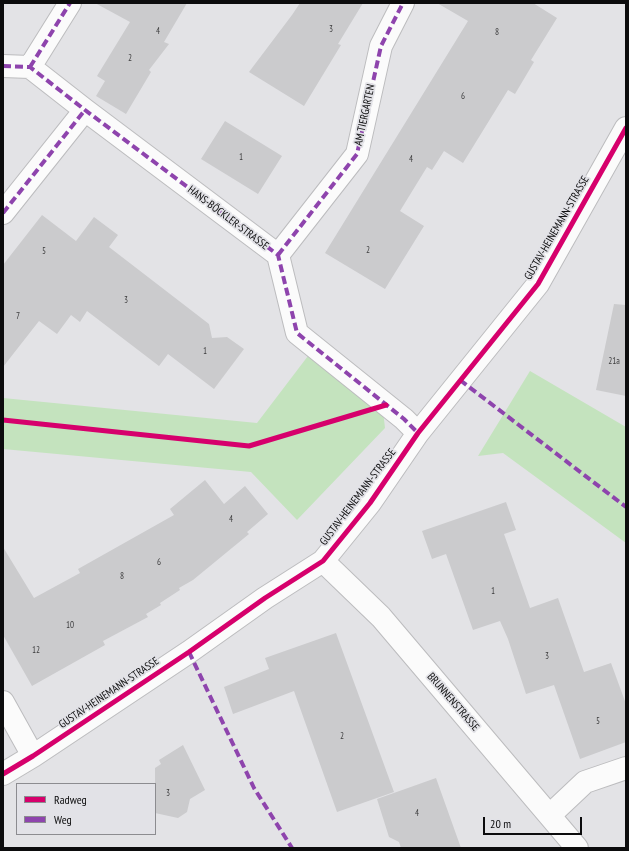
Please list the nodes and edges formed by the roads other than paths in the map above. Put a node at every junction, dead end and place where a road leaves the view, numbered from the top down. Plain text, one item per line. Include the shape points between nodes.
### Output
1 (70, 3) edge
2 (403, 3) edge
3 (3, 66) edge
4 (30, 67) junction
5 (85, 110) junction
6 (626, 128) edge
7 (3, 213) edge
8 (278, 255) junction
9 (418, 433) junction
10 (323, 561) junction
11 (3, 702) edge
12 (33, 756) junction
13 (626, 768) edge
14 (3, 774) edge
15 (550, 815) junction
16 (577, 848) edge

1 - 4 street
2 - 8 street, AM TIERGARTEN via 381,46 357,154
3 - 4 street
4 - 5 street, HANS-BÖCKLER-STRASSE
5 - 7 street
5 - 8 street, HANS-BÖCKLER-STRASSE
6 - 9 street, GUSTAV-HEINEMANN-STRASSE via 538,284
8 - 9 street, HANS-BÖCKLER-STRASSE via 297,333
9 - 10 street, GUSTAV-HEINEMANN-STRASSE via 370,503
10 - 12 street, GUSTAV-HEINEMANN-STRASSE via 264,598 189,652
10 - 15 street, BRUNNENSTRASSE via 381,617
11 - 12 street
12 - 14 street, GUSTAV-HEINEMANN-STRASSE
13 - 15 street via 585,782
15 - 16 street, BRUNNENSTRASSE

